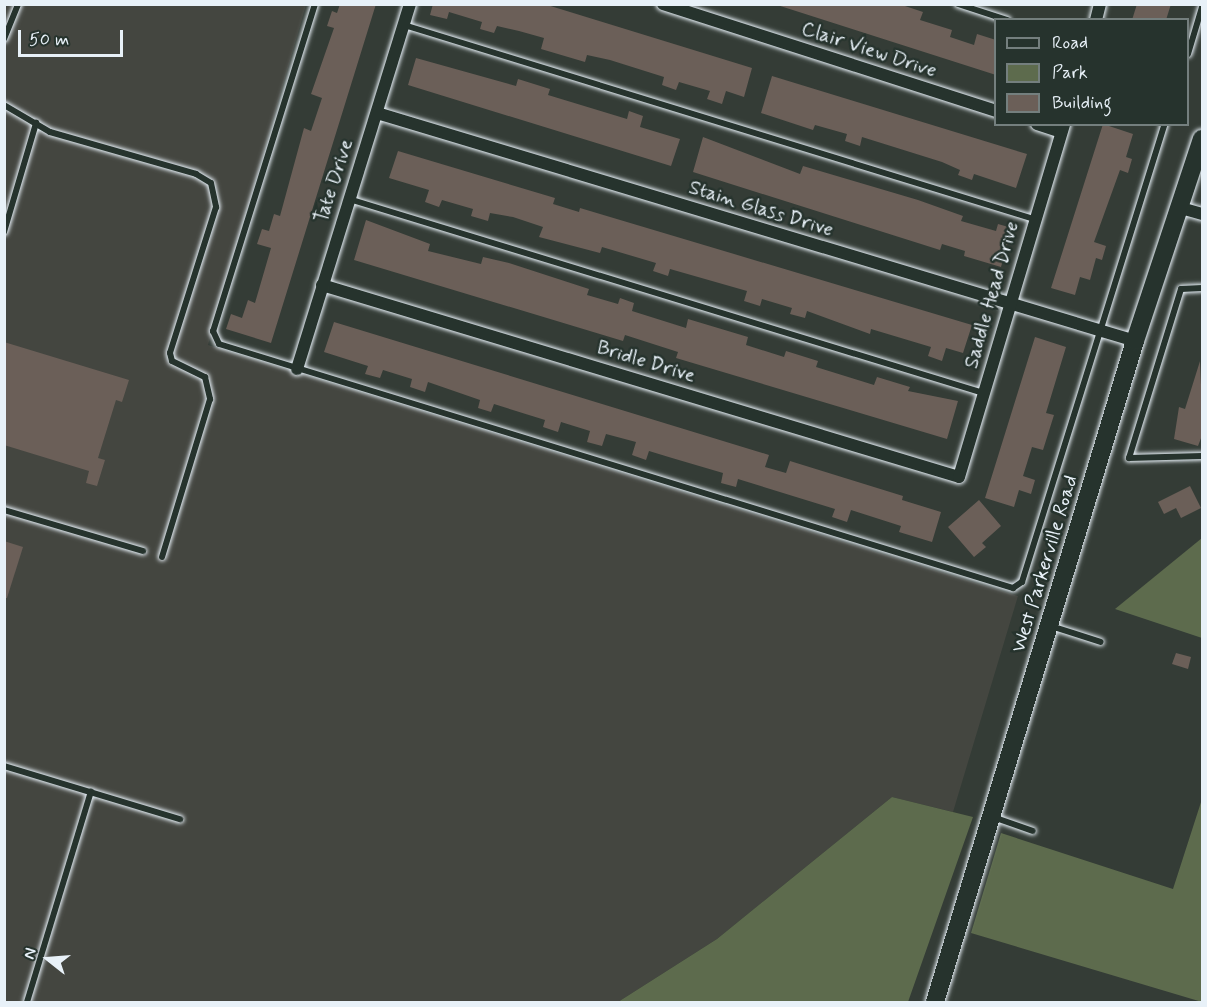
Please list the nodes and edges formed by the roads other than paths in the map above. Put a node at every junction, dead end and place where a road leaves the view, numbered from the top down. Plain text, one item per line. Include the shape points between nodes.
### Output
1 (18, 4) edge
2 (315, 4) edge
3 (410, 4) edge
4 (663, 4) edge
5 (958, 4) edge
6 (1203, 7) edge
7 (1001, 18) edge
8 (404, 25) junction
9 (4, 39) edge
10 (1189, 51) edge
11 (4, 105) edge
12 (994, 110) edge
13 (377, 113) junction
14 (36, 123) junction
15 (1164, 126) edge
16 (1062, 128) edge
17 (1203, 139) edge
18 (348, 199) junction
19 (1181, 208) junction
20 (1203, 214) edge
21 (1034, 219) junction
22 (4, 232) edge
23 (322, 285) junction
24 (1203, 288) edge
25 (1010, 305) junction
26 (1100, 330) junction
27 (1135, 341) junction
28 (297, 369) junction
29 (983, 393) junction
30 (1203, 456) edge
31 (959, 477) joint
32 (4, 510) edge
33 (143, 551) dead end
34 (162, 557) dead end
35 (1050, 626) junction
36 (1101, 642) dead end
37 (4, 766) edge
38 (91, 792) junction
39 (993, 817) junction
40 (180, 819) dead end
41 (1033, 831) dead end
42 (27, 1002) edge
43 (935, 1002) edge

1 - 9 lane
2 - 28 lane via 213,332 219,344
3 - 8 street, Tate Drive
4 - 12 street, Clair View Drive
5 - 7 lane
6 - 10 lane
8 - 13 street, Tate Drive
8 - 21 lane
11 - 14 lane
13 - 18 street, Tate Drive
13 - 25 street, Stain Glass Drive
14 - 22 lane
14 - 34 lane via 68,138 207,178 214,192 216,207 170,353 172,361 205,377 210,399
15 - 26 lane
16 - 21 street, Saddle Head Drive
17 - 19 main road, West Parkerville Road
18 - 23 street, Tate Drive
18 - 29 lane
19 - 20 street
19 - 27 main road, West Parkerville Road
21 - 25 street, Saddle Head Drive
23 - 28 street, Tate Drive
23 - 31 street, Bridle Drive
24 - 30 lane via 1181,290 1129,458
25 - 26 street, Stain Glass Drive
25 - 29 street, Saddle Head Drive
26 - 27 street, Stain Glass Drive
26 - 28 lane via 1022,582 1013,588
27 - 35 main road, West Parkerville Road
29 - 31 street, Saddle Head Drive
32 - 33 lane
35 - 36 lane
35 - 39 main road, West Parkerville Road
37 - 38 lane
38 - 40 lane
38 - 42 lane
39 - 41 lane
39 - 43 main road, West Parkerville Road

